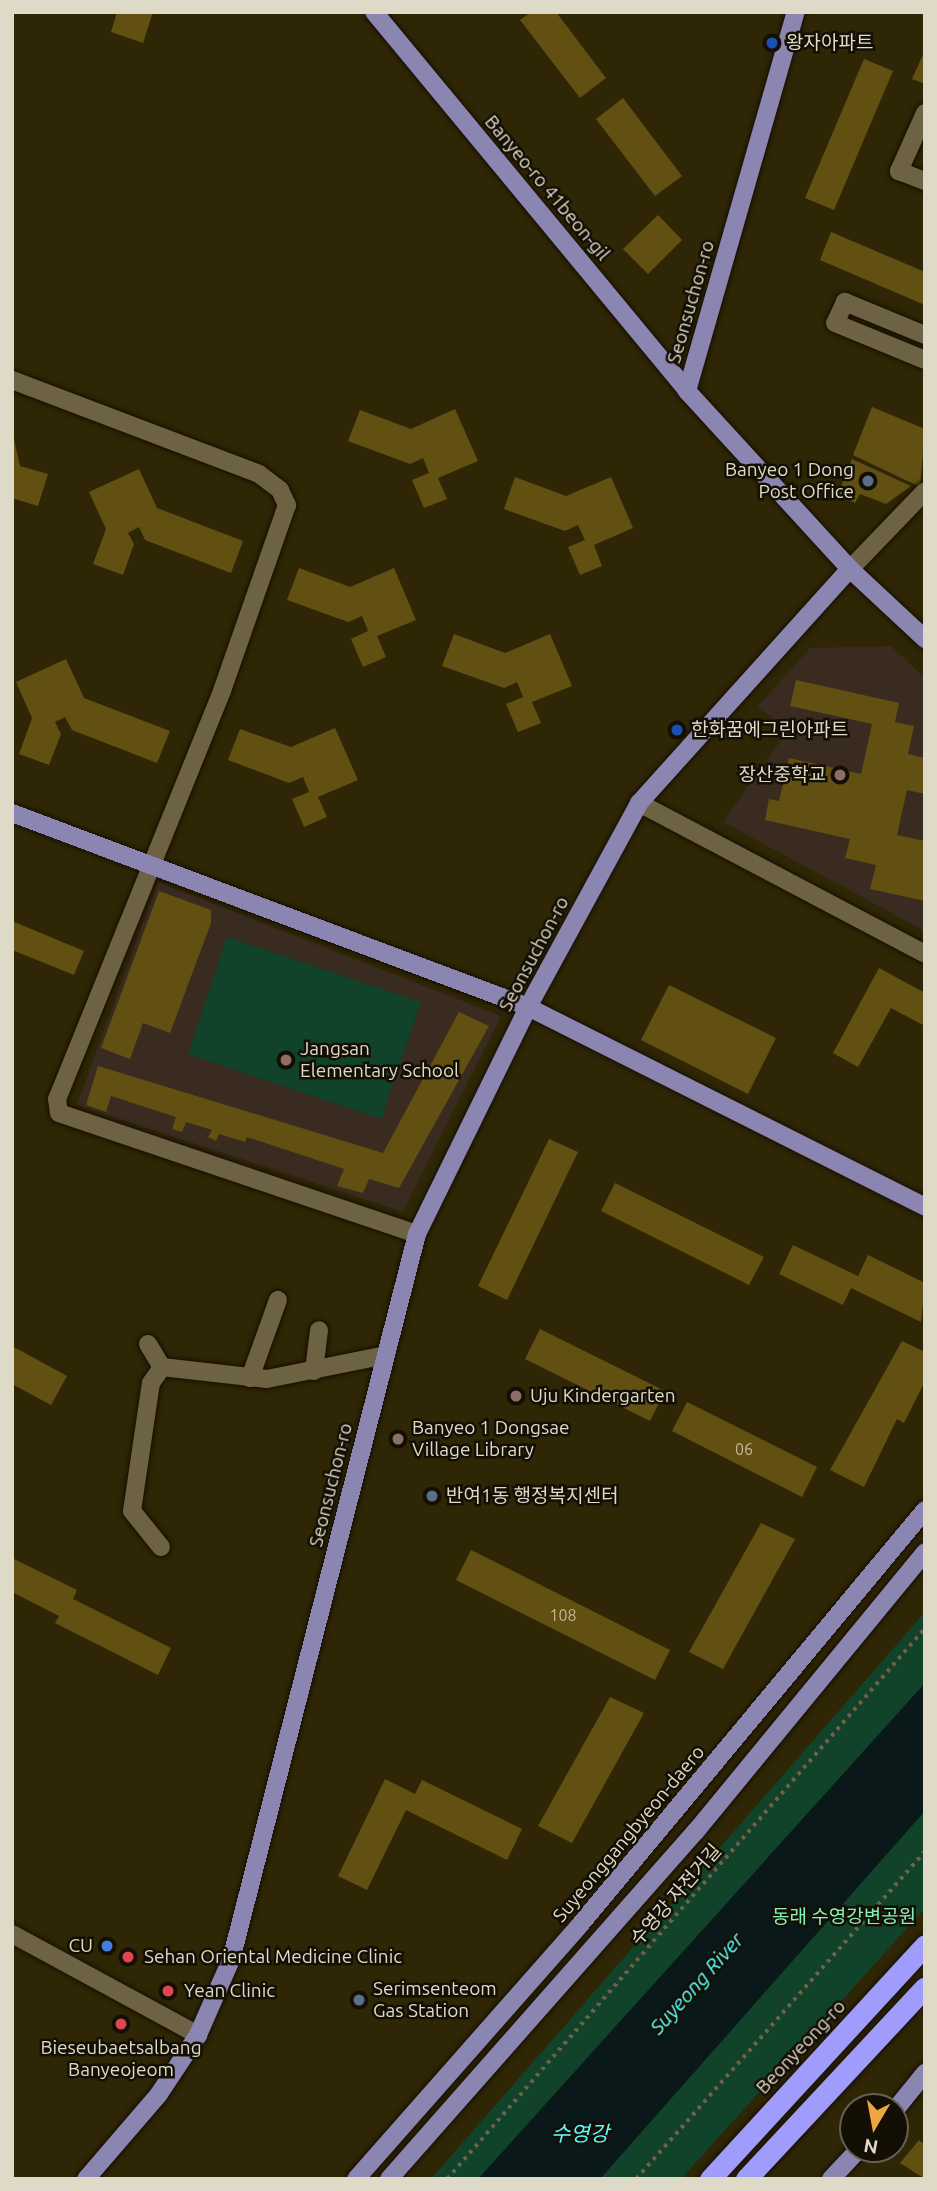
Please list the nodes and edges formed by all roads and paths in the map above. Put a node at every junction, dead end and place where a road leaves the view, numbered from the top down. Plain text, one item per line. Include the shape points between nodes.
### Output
1 (374, 12) edge
2 (796, 12) edge
3 (925, 113) edge
4 (925, 181) edge
5 (925, 335) edge
6 (925, 360) edge
7 (12, 380) edge
8 (687, 391) junction
9 (925, 491) edge
10 (850, 569) junction
11 (925, 639) edge
12 (639, 803) junction
13 (12, 813) edge
14 (153, 864) junction
15 (925, 954) edge
16 (528, 1007) junction
17 (925, 1207) edge
18 (417, 1234) junction
19 (278, 1300) dead end
20 (319, 1330) dead end
21 (148, 1344) dead end
22 (387, 1355) junction
23 (162, 1367) junction
24 (314, 1371) junction
25 (250, 1378) junction
26 (925, 1510) edge
27 (161, 1547) dead end
28 (925, 1552) edge
29 (925, 1628) edge
30 (925, 1851) edge
31 (12, 1934) edge
32 (925, 1945) edge
33 (925, 1987) edge
34 (198, 2035) junction
35 (925, 2073) edge
36 (909, 2093) edge
37 (846, 2163) edge
38 (86, 2179) edge
39 (356, 2179) edge
40 (389, 2179) edge
41 (447, 2179) edge
42 (636, 2179) edge
43 (709, 2179) edge
44 (746, 2179) edge
45 (831, 2179) edge

1 - 8 main road, Banyeo-ro 41beon-gil
2 - 8 main road, Seonsuchon-ro
3 - 4 street via 898,171
5 - 6 street via 845,302 835,323
7 - 14 street via 258,474 280,490 287,505
8 - 10 main road, Seonsuchon-ro
9 - 10 street
10 - 11 main road
10 - 12 main road, Seonsuchon-ro
12 - 15 street
12 - 16 main road, Seonsuchon-ro
13 - 14 main road
14 - 16 main road
14 - 18 street via 57,1099 62,1118
16 - 17 main road
16 - 18 main road, Seonsuchon-ro
18 - 22 main road, Seonsuchon-ro
19 - 25 street
20 - 24 street
21 - 23 street
22 - 24 street
22 - 34 main road, Seonsuchon-ro via 231,1960
23 - 25 street
23 - 27 street via 151,1383 132,1511
24 - 25 street
26 - 39 main road, Suyeonggangbyeon-daero via 588,1915
28 - 40 main road via 696,1831
29 - 41 path, 수영강 자전거길
30 - 42 path
31 - 34 street
32 - 43 highway, Beonyeong-ro
33 - 44 highway
34 - 38 main road, Seonsuchon-ro via 159,2094
35 - 36 main road
37 - 45 main road

